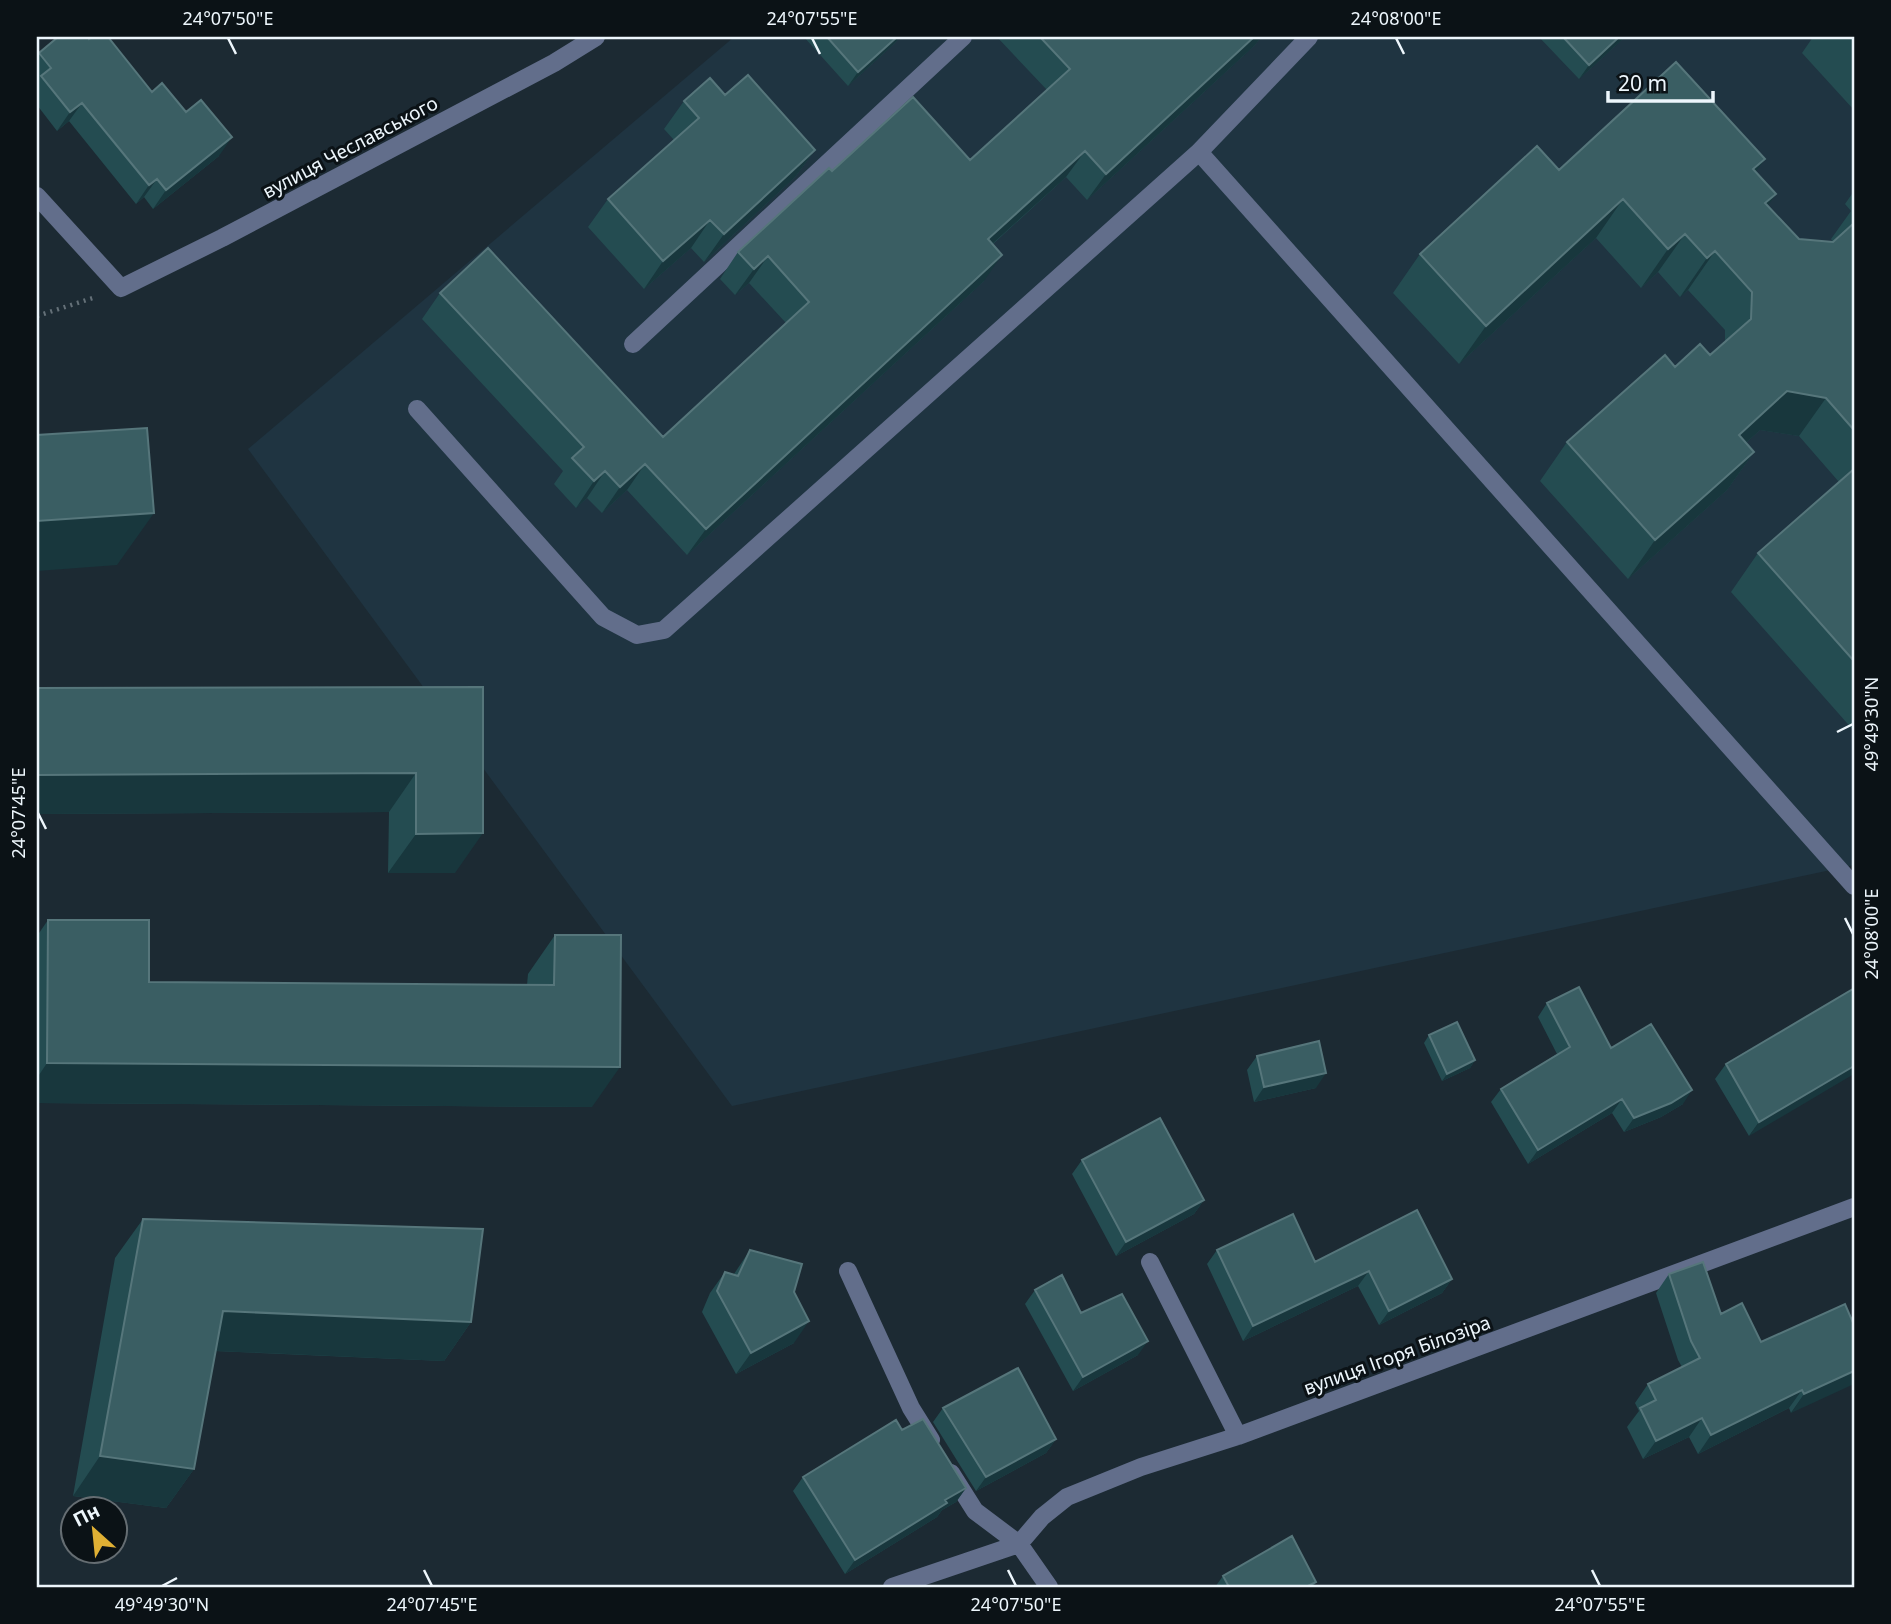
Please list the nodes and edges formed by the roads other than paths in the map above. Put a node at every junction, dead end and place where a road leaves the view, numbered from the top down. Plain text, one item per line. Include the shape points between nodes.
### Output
1 (596, 37) edge
2 (962, 37) edge
3 (1309, 37) edge
4 (1199, 152) junction
5 (37, 196) edge
6 (633, 344) dead end
7 (417, 408) dead end
8 (1854, 886) edge
9 (1854, 1207) edge
10 (1150, 1262) dead end
11 (848, 1271) dead end
12 (1238, 1436) junction
13 (1019, 1544) junction
14 (892, 1587) edge
15 (1049, 1587) edge

1 - 5 street, вулиця Чеславського via 530,76 121,288
2 - 6 street
3 - 4 street
4 - 7 street via 664,630 637,635 603,617
4 - 8 street
9 - 12 street, вулиця Ігоря Білозіра
10 - 12 street
11 - 13 street via 911,1408 975,1511
12 - 13 street, вулиця Ігоря Білозіра via 1067,1497
13 - 14 street
13 - 15 street

